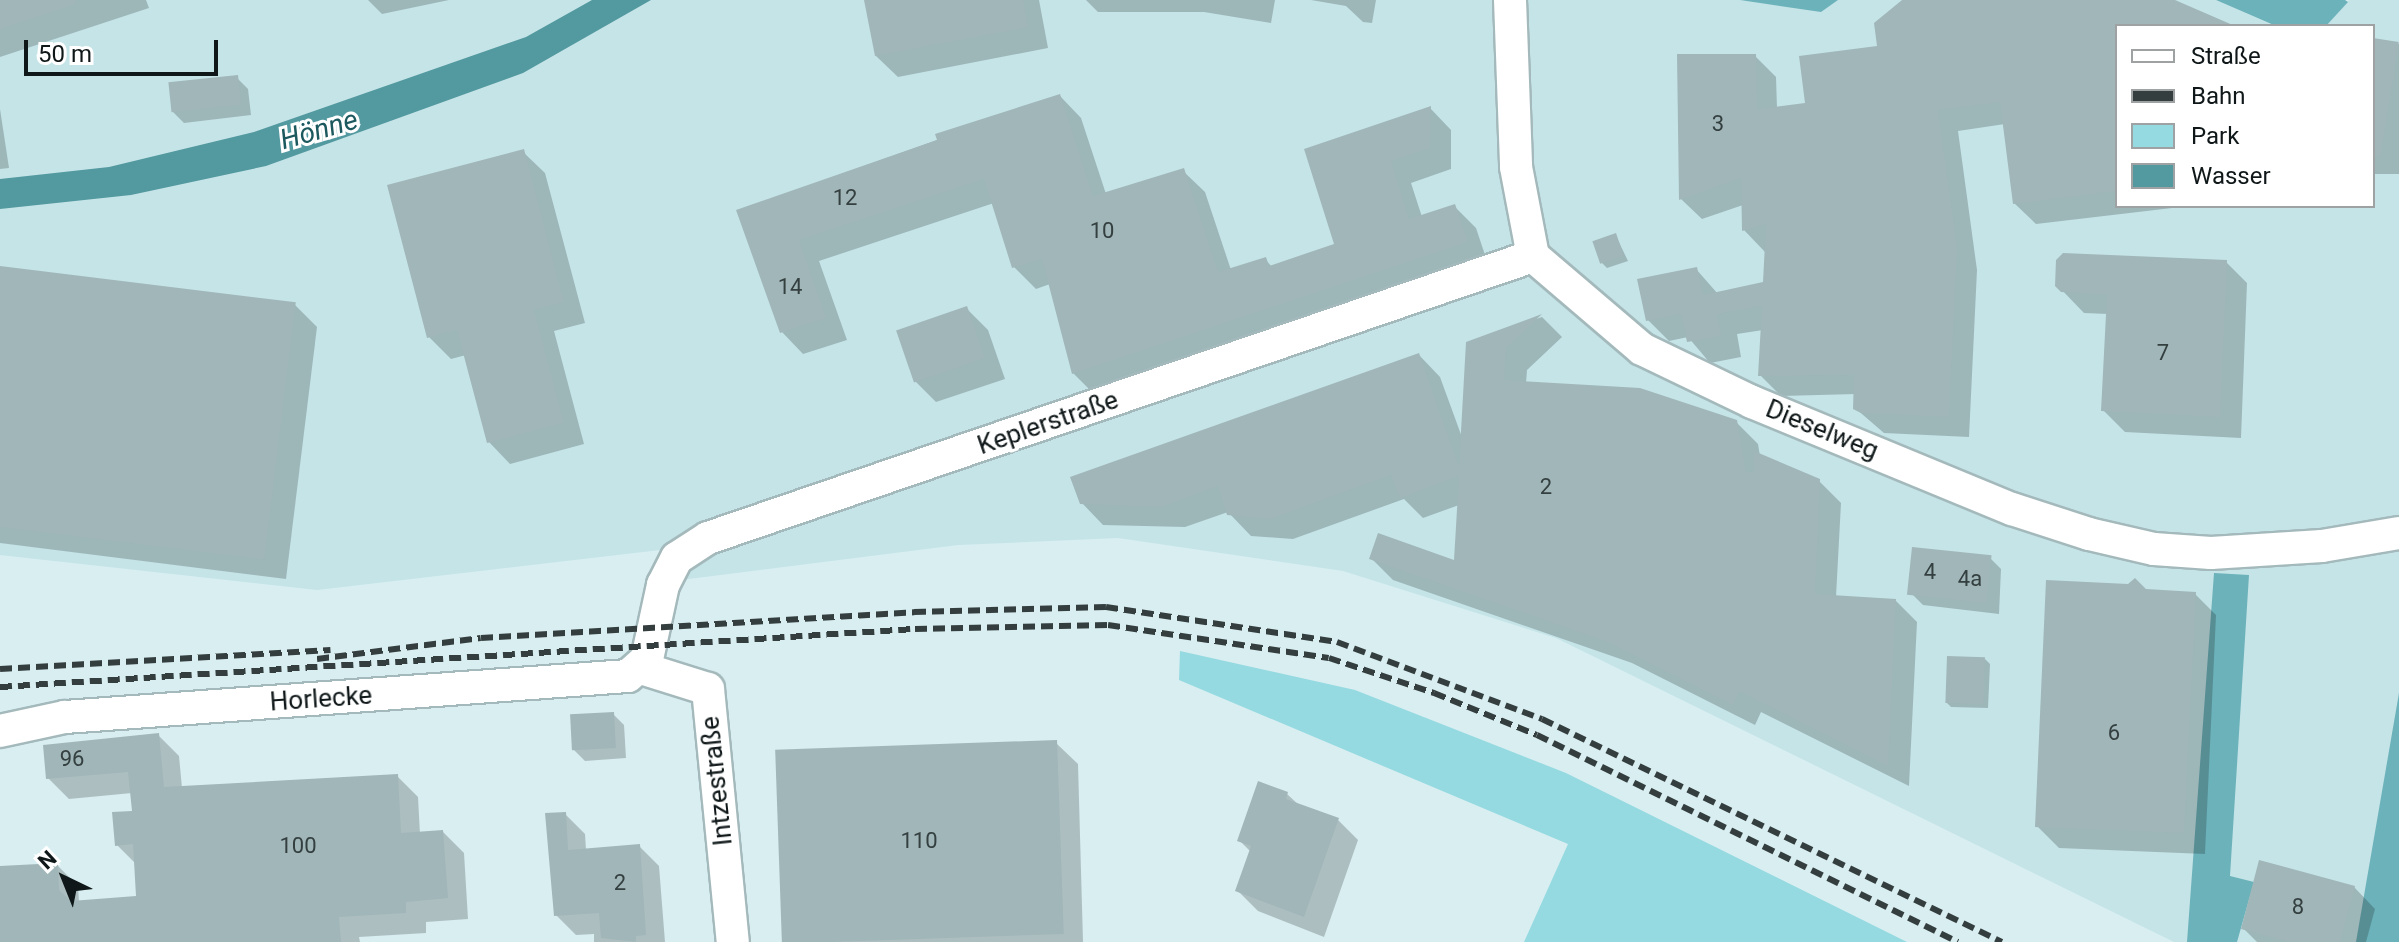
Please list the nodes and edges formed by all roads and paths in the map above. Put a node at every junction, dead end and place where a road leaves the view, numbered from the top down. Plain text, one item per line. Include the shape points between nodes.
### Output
1 (1510, 0) edge
2 (1533, 256) junction
3 (2399, 533) edge
4 (641, 668) junction
5 (0, 731) edge
6 (733, 942) edge

1 - 2 street via 1516,167
2 - 3 street, Dieselweg via 1609,326 1691,375 2012,509 2089,534 2154,549 2211,553 2322,546
2 - 4 street, Keplerstraße via 708,538 677,558 663,585 652,647
4 - 5 street, Horlecke via 628,676 65,717
4 - 6 street, Intzestraße via 708,689

